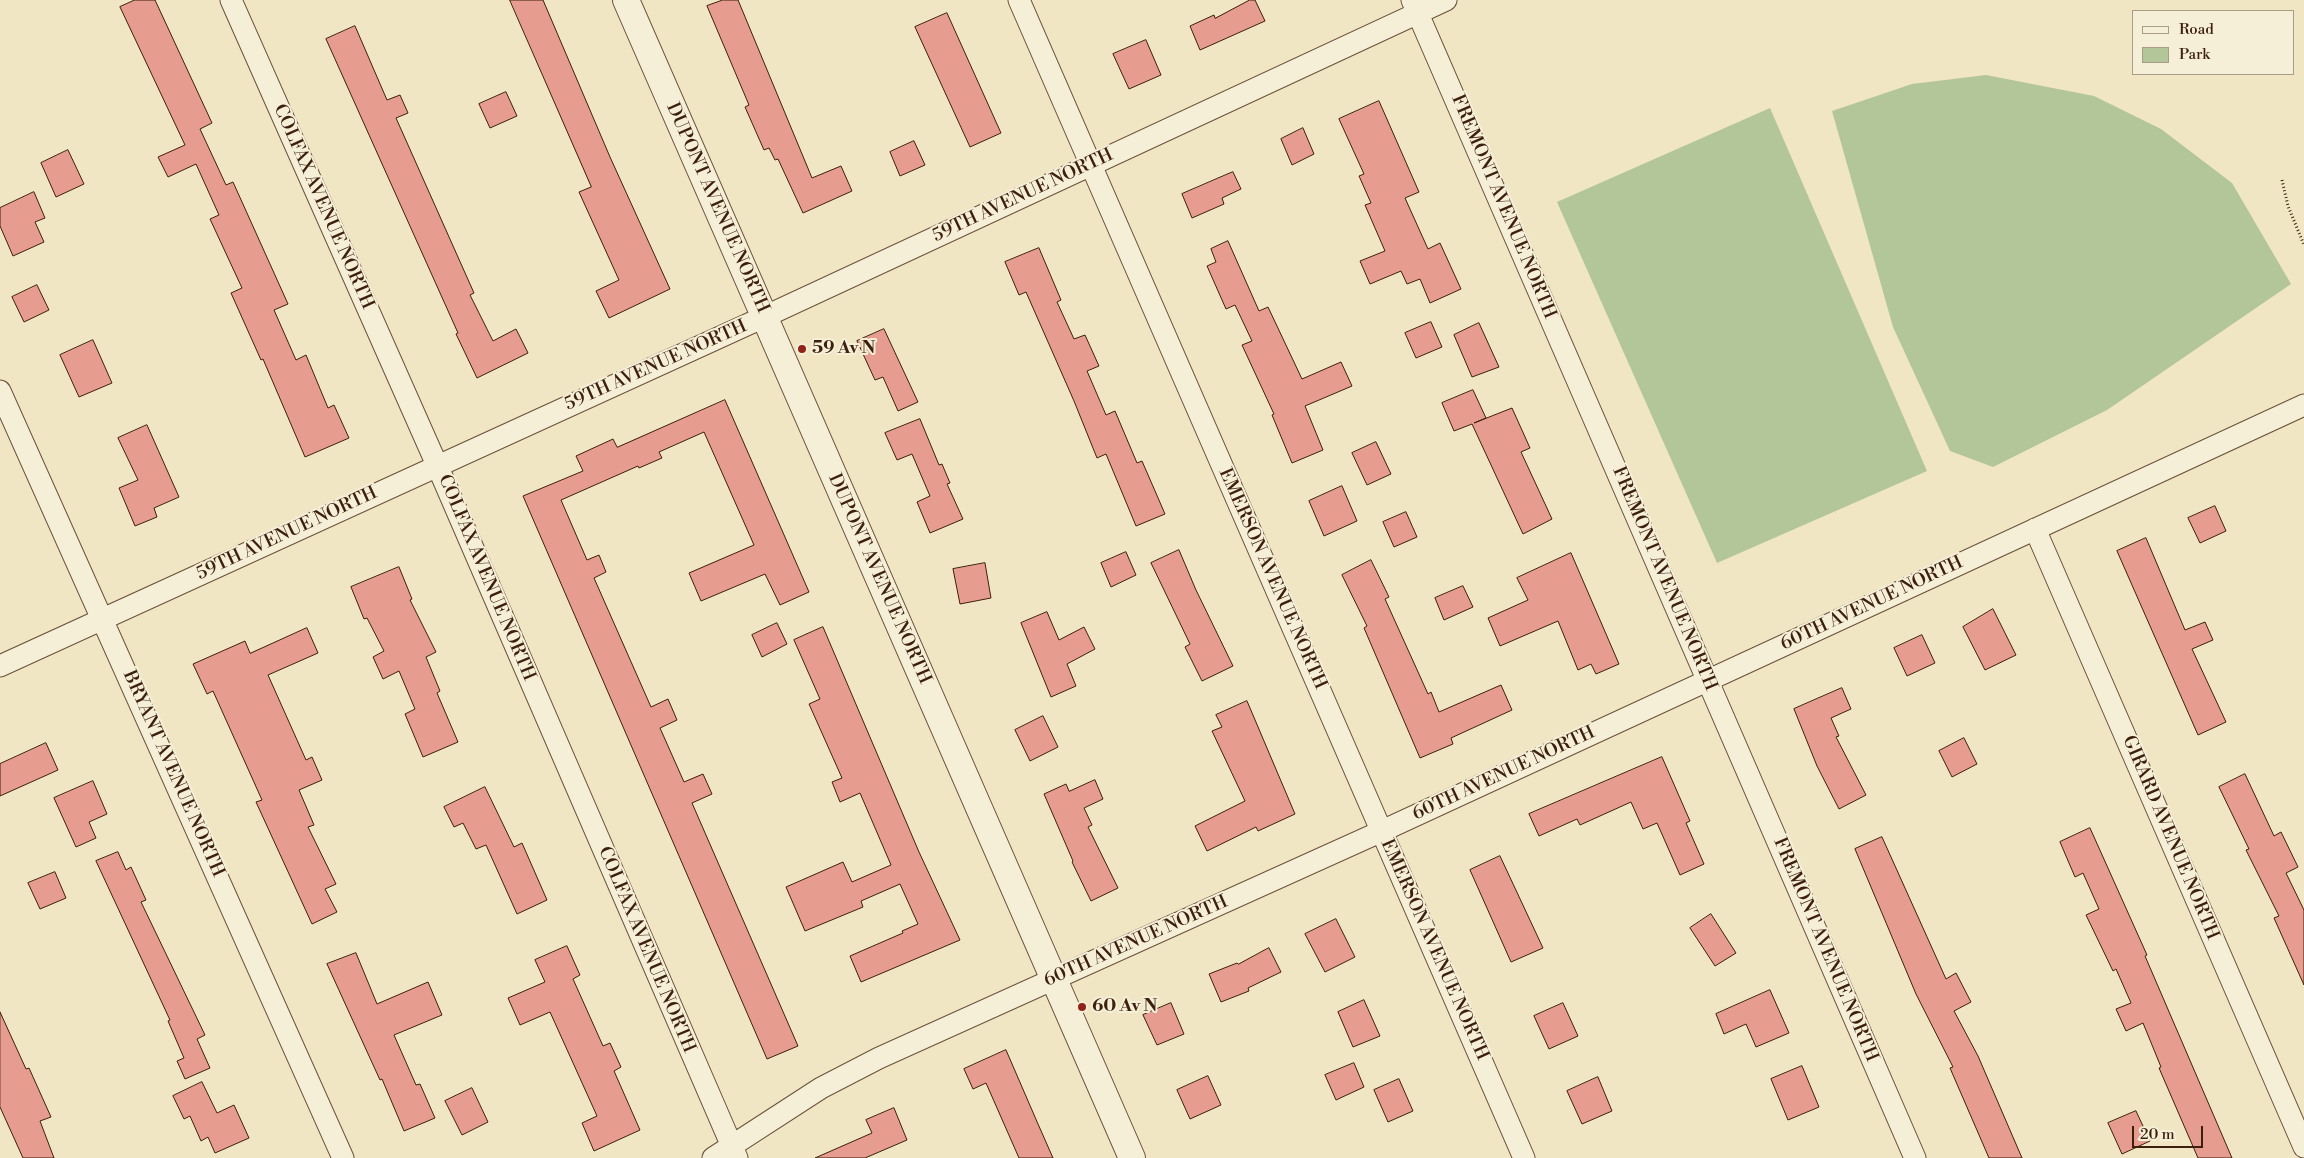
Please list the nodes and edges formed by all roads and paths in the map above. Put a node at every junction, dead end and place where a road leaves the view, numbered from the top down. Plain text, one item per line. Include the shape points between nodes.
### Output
1 (231, 0) edge
2 (626, 0) edge
3 (1019, 0) edge
4 (1446, 0) edge
5 (1416, 7) edge
6 (1091, 164) junction
7 (2282, 180) dead end
8 (2304, 245) edge
9 (764, 316) junction
10 (0, 391) edge
11 (2304, 405) edge
12 (437, 465) junction
13 (2035, 529) junction
14 (103, 620) junction
15 (0, 666) edge
16 (1708, 679) junction
17 (1382, 831) junction
18 (1053, 978) junction
19 (2304, 1147) edge
20 (734, 1153) edge
21 (343, 1158) edge
22 (713, 1158) edge
23 (1132, 1158) edge
24 (1524, 1158) edge
25 (1915, 1158) edge

1 - 12 street, COLFAX AVENUE NORTH
2 - 9 street, DUPONT AVENUE NORTH
3 - 6 street, EMERSON AVENUE NORTH
4 - 5 street, 59TH AVENUE NORTH
5 - 6 street, 59TH AVENUE NORTH
5 - 16 street, FREMONT AVENUE NORTH
6 - 9 street, 59TH AVENUE NORTH
6 - 17 street, EMERSON AVENUE NORTH
7 - 8 path via 2288,206
9 - 12 street, 59TH AVENUE NORTH
9 - 18 street, DUPONT AVENUE NORTH
10 - 14 street, BRYANT AVENUE NORTH
11 - 13 street, 60TH AVENUE NORTH
12 - 14 street, 59TH AVENUE NORTH
12 - 20 street, COLFAX AVENUE NORTH
13 - 16 street, 60TH AVENUE NORTH
13 - 19 street, GIRARD AVENUE NORTH
14 - 15 street, 59TH AVENUE NORTH
14 - 21 street, BRYANT AVENUE NORTH
16 - 17 street, 60TH AVENUE NORTH
16 - 25 street, FREMONT AVENUE NORTH
17 - 18 street, 60TH AVENUE NORTH
17 - 24 street, EMERSON AVENUE NORTH
18 - 20 street, 60TH AVENUE NORTH via 821,1088
18 - 23 street, DUPONT AVENUE NORTH
20 - 22 street, 60TH AVENUE NORTH

